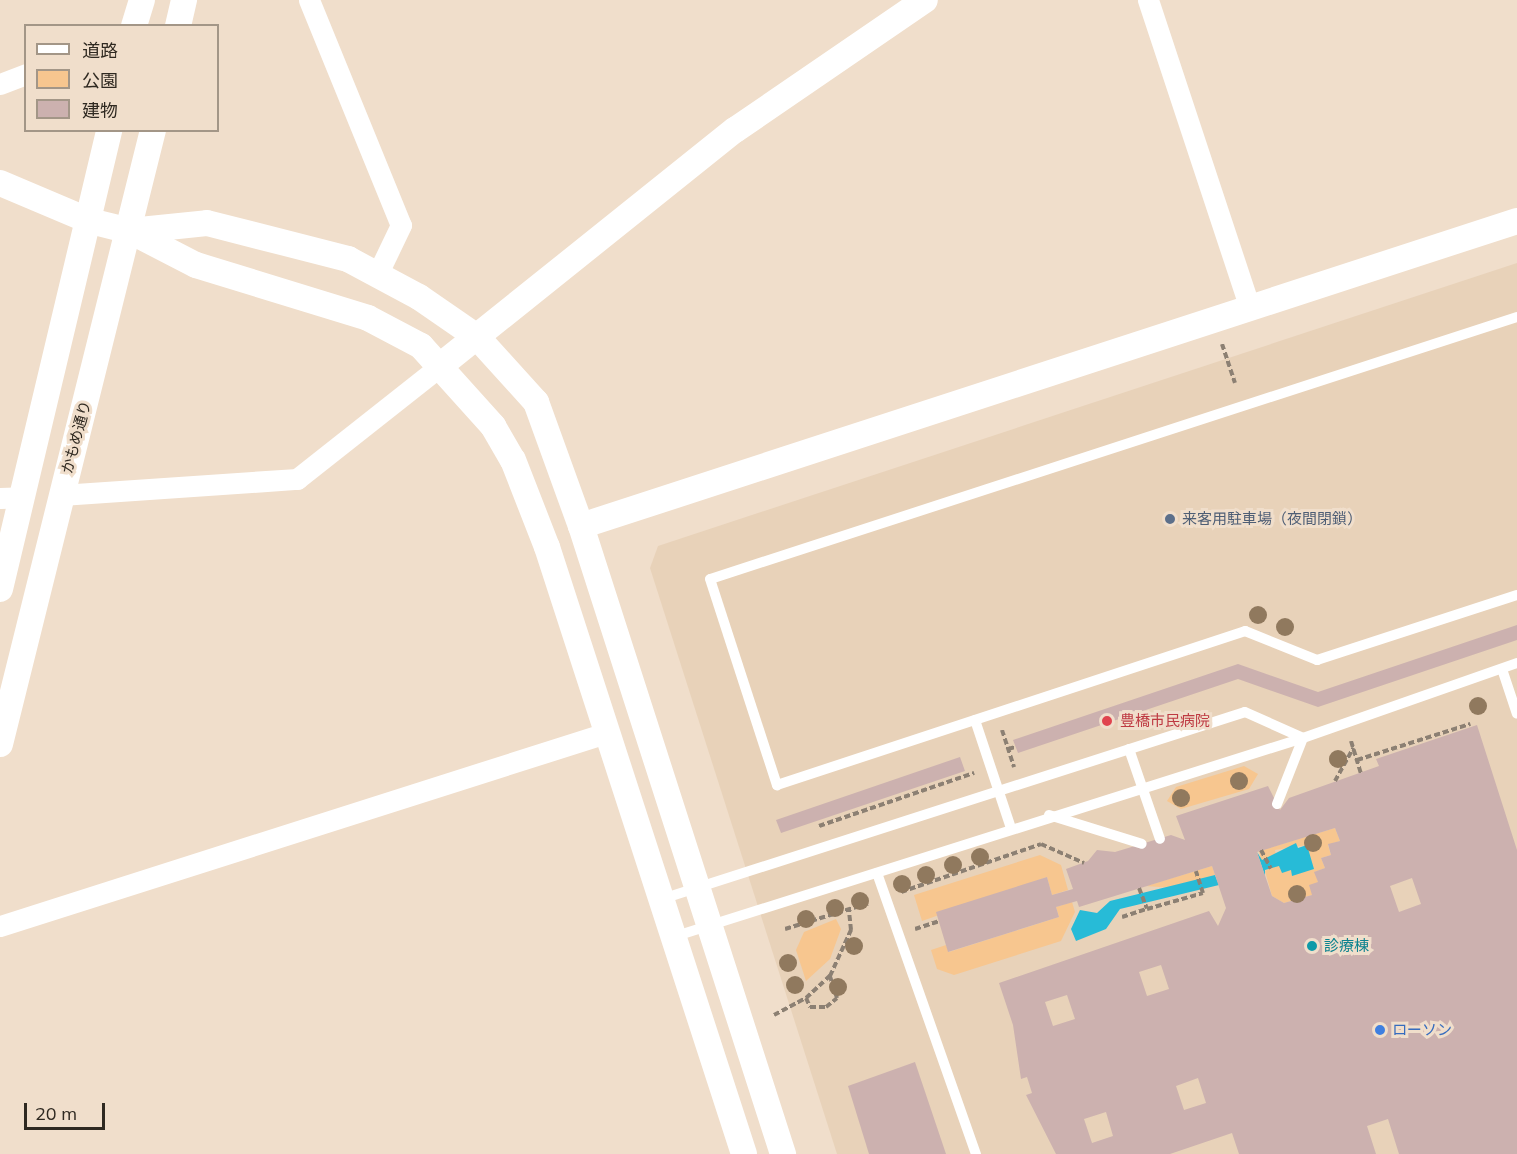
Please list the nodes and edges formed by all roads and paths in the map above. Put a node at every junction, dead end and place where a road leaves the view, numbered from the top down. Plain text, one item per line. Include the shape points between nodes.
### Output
1 (142, 0) edge
2 (185, 0) edge
3 (309, 0) edge
4 (925, 0) edge
5 (1148, 0) edge
6 (135, 24) edge
7 (179, 24) edge
8 (24, 75) edge
9 (0, 84) edge
10 (109, 132) edge
11 (153, 132) edge
12 (0, 183) edge
13 (90, 221) junction
14 (1516, 225) edge
15 (129, 231) junction
16 (378, 273) junction
17 (1249, 305) junction
18 (1517, 317) edge
19 (477, 337) junction
20 (1228, 362) dead end
21 (440, 366) junction
22 (1235, 383) dead end
23 (62, 495) junction
24 (11, 498) edge
25 (581, 526) junction
26 (0, 589) edge
27 (1517, 595) edge
28 (1517, 663) edge
29 (1502, 669) junction
30 (1517, 714) edge
31 (975, 720) junction
32 (1470, 724) dead end
33 (1000, 726) dead end
34 (1348, 732) dead end
35 (606, 733) junction
36 (1303, 738) junction
37 (0, 744) edge
38 (1015, 747) dead end
39 (1129, 748) junction
40 (1353, 748) junction
41 (1008, 749) junction
42 (1357, 760) junction
43 (970, 762) dead end
44 (1014, 767) dead end
45 (1361, 773) dead end
46 (1335, 781) dead end
47 (1142, 787) junction
48 (999, 791) junction
49 (1277, 804) dead end
50 (1049, 815) junction
51 (1011, 828) junction
52 (810, 829) dead end
53 (1160, 839) dead end
54 (1142, 844) dead end
55 (1261, 850) dead end
56 (1084, 863) dead end
57 (1270, 869) dead end
58 (1196, 871) dead end
59 (877, 873) junction
60 (697, 888) junction
61 (1140, 890) dead end
62 (898, 893) dead end
63 (662, 899) junction
64 (873, 902) dead end
65 (1147, 909) junction
66 (849, 910) junction
67 (1122, 917) dead end
68 (939, 921) dead end
69 (0, 926) edge
70 (709, 926) junction
71 (785, 929) dead end
72 (900, 934) junction
73 (673, 937) junction
74 (830, 976) junction
75 (806, 998) junction
76 (774, 1015) dead end
77 (744, 1154) edge
78 (783, 1154) edge
79 (976, 1154) edge

1 - 6 street
2 - 7 street
3 - 16 street via 400,225
4 - 19 street via 735,130
5 - 17 street
8 - 9 street
10 - 13 street
11 - 15 street, かもめ通り
12 - 13 street
13 - 15 street
13 - 24 street
14 - 17 street
15 - 16 street via 207,223 313,247
15 - 21 street via 196,266 368,318 421,346
15 - 23 street, かもめ通り
16 - 19 street
17 - 25 street
18 - 31 lane via 710,579 777,785
19 - 21 street
19 - 25 street via 536,402
20 - 22 path
21 - 23 street via 297,479
21 - 35 street via 493,426 513,460
23 - 37 street, かもめ通り
24 - 26 street
25 - 60 street
27 - 31 lane via 1317,660 1245,631
28 - 29 lane
29 - 30 lane
29 - 36 lane
31 - 48 lane
32 - 42 path
33 - 41 path
34 - 40 path
35 - 63 street
35 - 69 street
36 - 39 lane via 1245,712
36 - 47 lane
36 - 49 lane
38 - 41 path
39 - 47 lane
39 - 48 lane
40 - 42 path
40 - 46 path
41 - 44 path
42 - 45 path
43 - 52 path via 974,773
47 - 50 lane
47 - 53 lane
48 - 51 lane
48 - 60 lane
50 - 51 lane
50 - 54 lane
51 - 59 lane
55 - 57 path
56 - 62 path via 1041,844
58 - 65 path via 1202,890
59 - 70 lane
59 - 72 lane
60 - 63 lane
60 - 70 street
61 - 65 path
63 - 73 street
64 - 66 path
65 - 67 path
66 - 71 path
66 - 74 path via 851,930
68 - 72 path
70 - 73 lane
70 - 78 street
72 - 79 lane
73 - 77 street
74 - 75 path
74 - 75 path via 837,998 826,1007 810,1007
75 - 76 path

